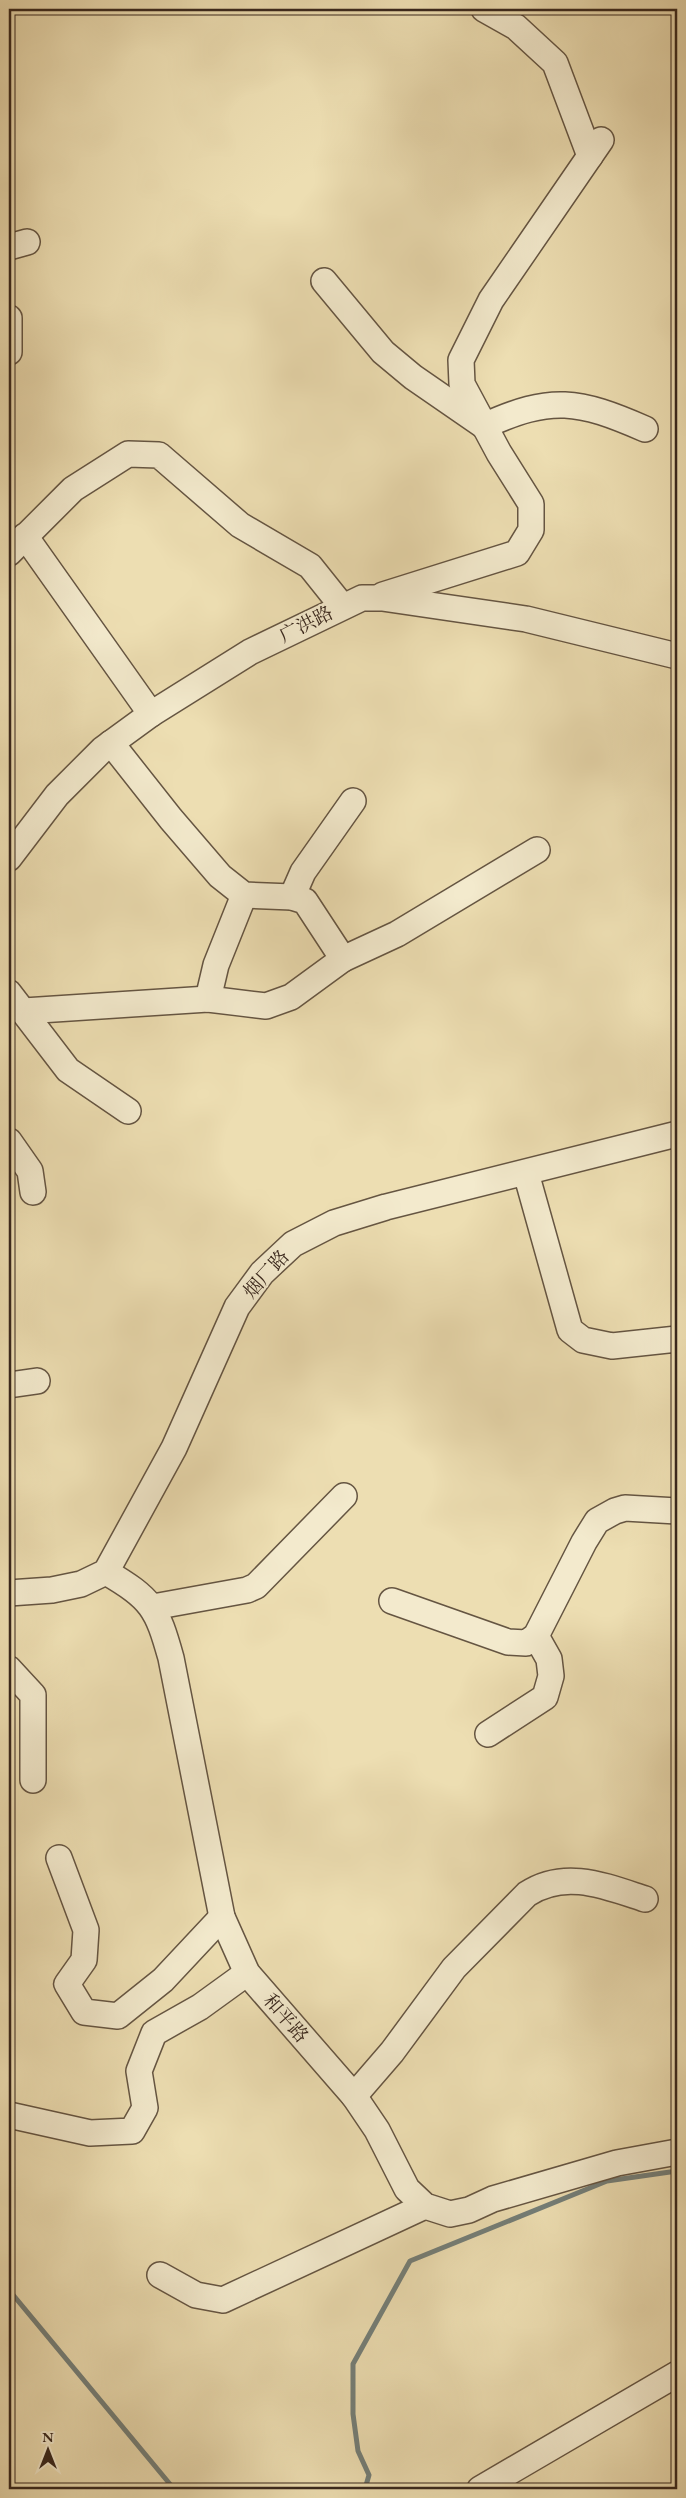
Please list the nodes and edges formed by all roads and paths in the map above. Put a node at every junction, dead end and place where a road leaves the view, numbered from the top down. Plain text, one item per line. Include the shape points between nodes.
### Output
1 (484, 9) edge
2 (324, 281) dead end
3 (9, 318) edge
4 (9, 352) edge
5 (484, 426) junction
6 (645, 429) dead end
7 (17, 544) edge
8 (373, 598) junction
9 (342, 606) junction
10 (677, 656) edge
11 (151, 714) junction
12 (111, 743) junction
13 (354, 801) dead end
14 (537, 850) dead end
15 (9, 858) edge
16 (244, 895) junction
17 (292, 897) junction
18 (343, 959) junction
19 (208, 999) junction
20 (17, 1002) edge
21 (128, 1111) dead end
22 (677, 1134) edge
23 (9, 1141) edge
24 (526, 1173) junction
25 (33, 1192) dead end
26 (677, 1339) edge
27 (37, 1381) dead end
28 (9, 1386) edge
29 (344, 1496) dead end
30 (677, 1511) edge
31 (106, 1572) junction
32 (9, 1593) edge
33 (392, 1601) dead end
34 (153, 1607) junction
35 (536, 1636) junction
36 (9, 1669) edge
37 (488, 1734) dead end
38 (33, 1780) dead end
39 (59, 1858) dead end
40 (645, 1899) dead end
41 (222, 1917) junction
42 (247, 1973) junction
43 (354, 2096) junction
44 (9, 2115) edge
45 (677, 2152) edge
46 (425, 2206) junction
47 (160, 2275) dead end
48 (677, 2374) edge
49 (480, 2489) edge

1 - 5 street via 516,26 555,63 596,148 491,300 461,360 462,384
2 - 5 street via 383,352
3 - 4 street
5 - 6 street via 516,411 552,404 606,412
5 - 8 street via 531,504 531,530 517,553
7 - 9 street via 73,489 128,454 159,455 240,525 310,566
7 - 11 street
8 - 9 street, 广洪路 via 362,598
8 - 10 street, 广洪路 via 526,619
9 - 11 street, 广洪路 via 250,652
11 - 12 street, 广洪路
12 - 15 street, 广洪路 via 57,796
12 - 16 street via 171,820 220,876
13 - 17 street via 303,872
14 - 18 street via 397,934
16 - 17 street
16 - 19 street via 216,965
17 - 18 street via 305,901
18 - 19 street via 291,997 266,1006
19 - 20 street
20 - 21 street via 68,1070
22 - 24 street, 烟厂路
23 - 25 street via 30,1171
24 - 26 street via 570,1330 583,1340 612,1346
24 - 31 street, 烟厂路 via 334,1223 293,1244 262,1273 237,1306 174,1448
27 - 28 street
29 - 34 street via 256,1586
30 - 35 street via 625,1508 598,1521
31 - 32 street via 81,1584
31 - 34 street, 和平路 via 134,1588
33 - 35 street via 508,1642 526,1643
34 - 41 street, 和平路 via 171,1658
35 - 37 street via 549,1659 551,1676 545,1697
36 - 38 street via 33,1695
39 - 41 street via 86,1930 84,1960 67,1984 84,2012 118,2016 164,1980
40 - 43 street via 584,1882 557,1881 541,1885 527,1894 454,1968 392,2052
41 - 42 street, 和平路
42 - 43 street, 和平路
42 - 44 street via 200,2007 154,2033 139,2071 145,2108 132,2131 90,2133
43 - 46 street, 和平路 via 377,2130 407,2189
45 - 46 street, 和平路 via 617,2163 493,2199 469,2210 450,2214
46 - 47 street via 223,2300 196,2295
48 - 49 street

